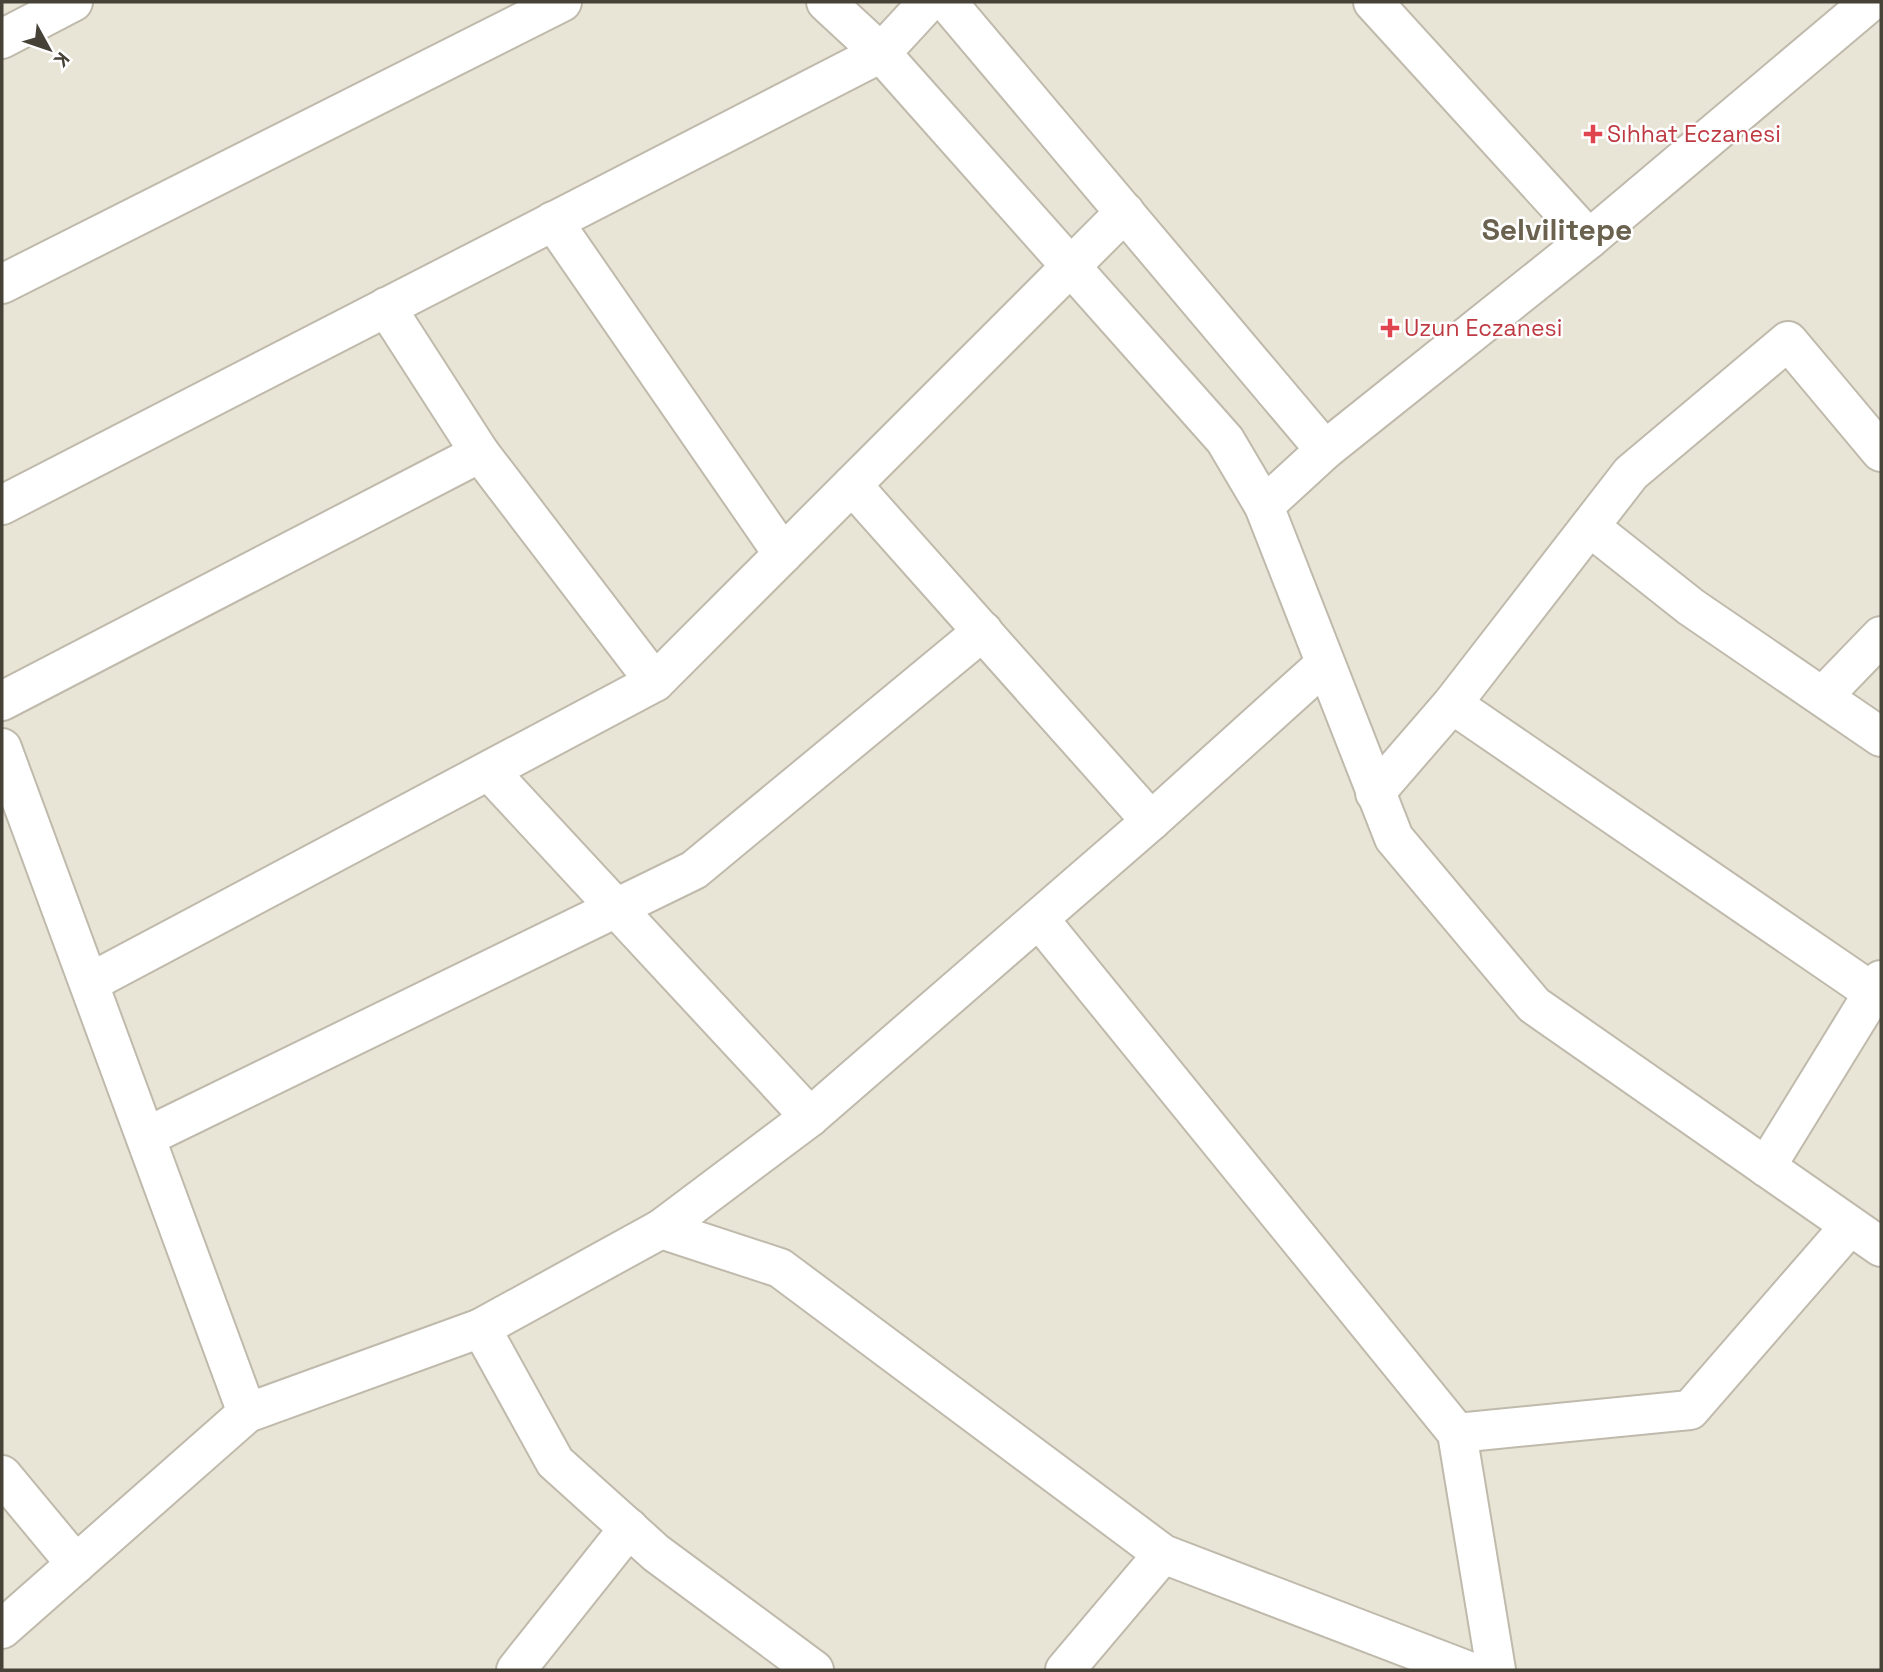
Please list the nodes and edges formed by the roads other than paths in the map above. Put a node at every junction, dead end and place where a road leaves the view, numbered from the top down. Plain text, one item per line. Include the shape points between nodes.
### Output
1 (73, 2) edge
2 (562, 2) edge
3 (826, 2) edge
4 (928, 2) edge
5 (947, 2) edge
6 (1373, 2) edge
7 (1870, 2) edge
8 (2, 39) edge
9 (881, 52) junction
10 (1125, 212) junction
11 (553, 222) junction
12 (1589, 239) junction
13 (1070, 265) junction
14 (2, 284) edge
15 (386, 307) junction
16 (1325, 450) junction
17 (1881, 452) edge
18 (480, 453) junction
19 (852, 485) junction
20 (2, 505) edge
21 (1264, 506) junction
22 (1590, 527) junction
23 (783, 554) junction
24 (983, 631) junction
25 (1881, 636) edge
26 (1325, 664) junction
27 (655, 682) junction
28 (1823, 696) junction
29 (2, 701) edge
30 (1451, 704) junction
31 (1881, 737) edge
32 (2, 748) edge
33 (489, 771) junction
34 (1375, 793) junction
35 (1151, 821) junction
36 (616, 908) junction
37 (1039, 919) junction
38 (89, 984) junction
39 (1879, 990) edge
40 (810, 1117) junction
41 (146, 1137) junction
42 (1766, 1167) junction
43 (1850, 1226) junction
44 (661, 1229) junction
45 (1881, 1247) edge
46 (481, 1328) junction
47 (247, 1413) junction
48 (1457, 1433) junction
49 (2, 1475) edge
50 (629, 1528) junction
51 (1163, 1554) junction
52 (76, 1564) junction
53 (2, 1629) edge
54 (516, 1670) edge
55 (814, 1670) edge
56 (1065, 1670) edge
57 (1466, 1670) edge
58 (1496, 1670) edge

1 - 8 street
2 - 14 street
3 - 9 street
4 - 9 street
5 - 10 street
6 - 12 street
7 - 12 street
9 - 11 street
9 - 13 street
10 - 13 street
10 - 16 street
11 - 15 street
11 - 23 street
12 - 16 street
13 - 19 street
13 - 21 street via 1225,440
15 - 18 street
15 - 20 street
16 - 21 street
17 - 22 street via 1788,341 1632,474
18 - 27 street
18 - 29 street
19 - 23 street
19 - 24 street
21 - 26 street
22 - 28 street via 1691,607
22 - 30 street
23 - 27 street
24 - 35 street
24 - 36 street via 694,870
25 - 28 street
26 - 34 street
26 - 35 street
27 - 33 street
28 - 31 street
30 - 34 street
30 - 39 street
32 - 38 street
33 - 36 street
33 - 38 street
34 - 42 street via 1394,838 1534,1004
35 - 37 street
36 - 40 street
36 - 41 street
37 - 40 street
37 - 48 street
38 - 41 street
39 - 42 street
40 - 44 street
41 - 47 street
42 - 43 street
43 - 45 street
43 - 48 street via 1690,1410
44 - 46 street
44 - 51 street via 780,1268
46 - 47 street
46 - 50 street via 555,1462
47 - 52 street
48 - 58 street
49 - 52 street
50 - 54 street
50 - 55 street
51 - 56 street
51 - 57 street
52 - 53 street

